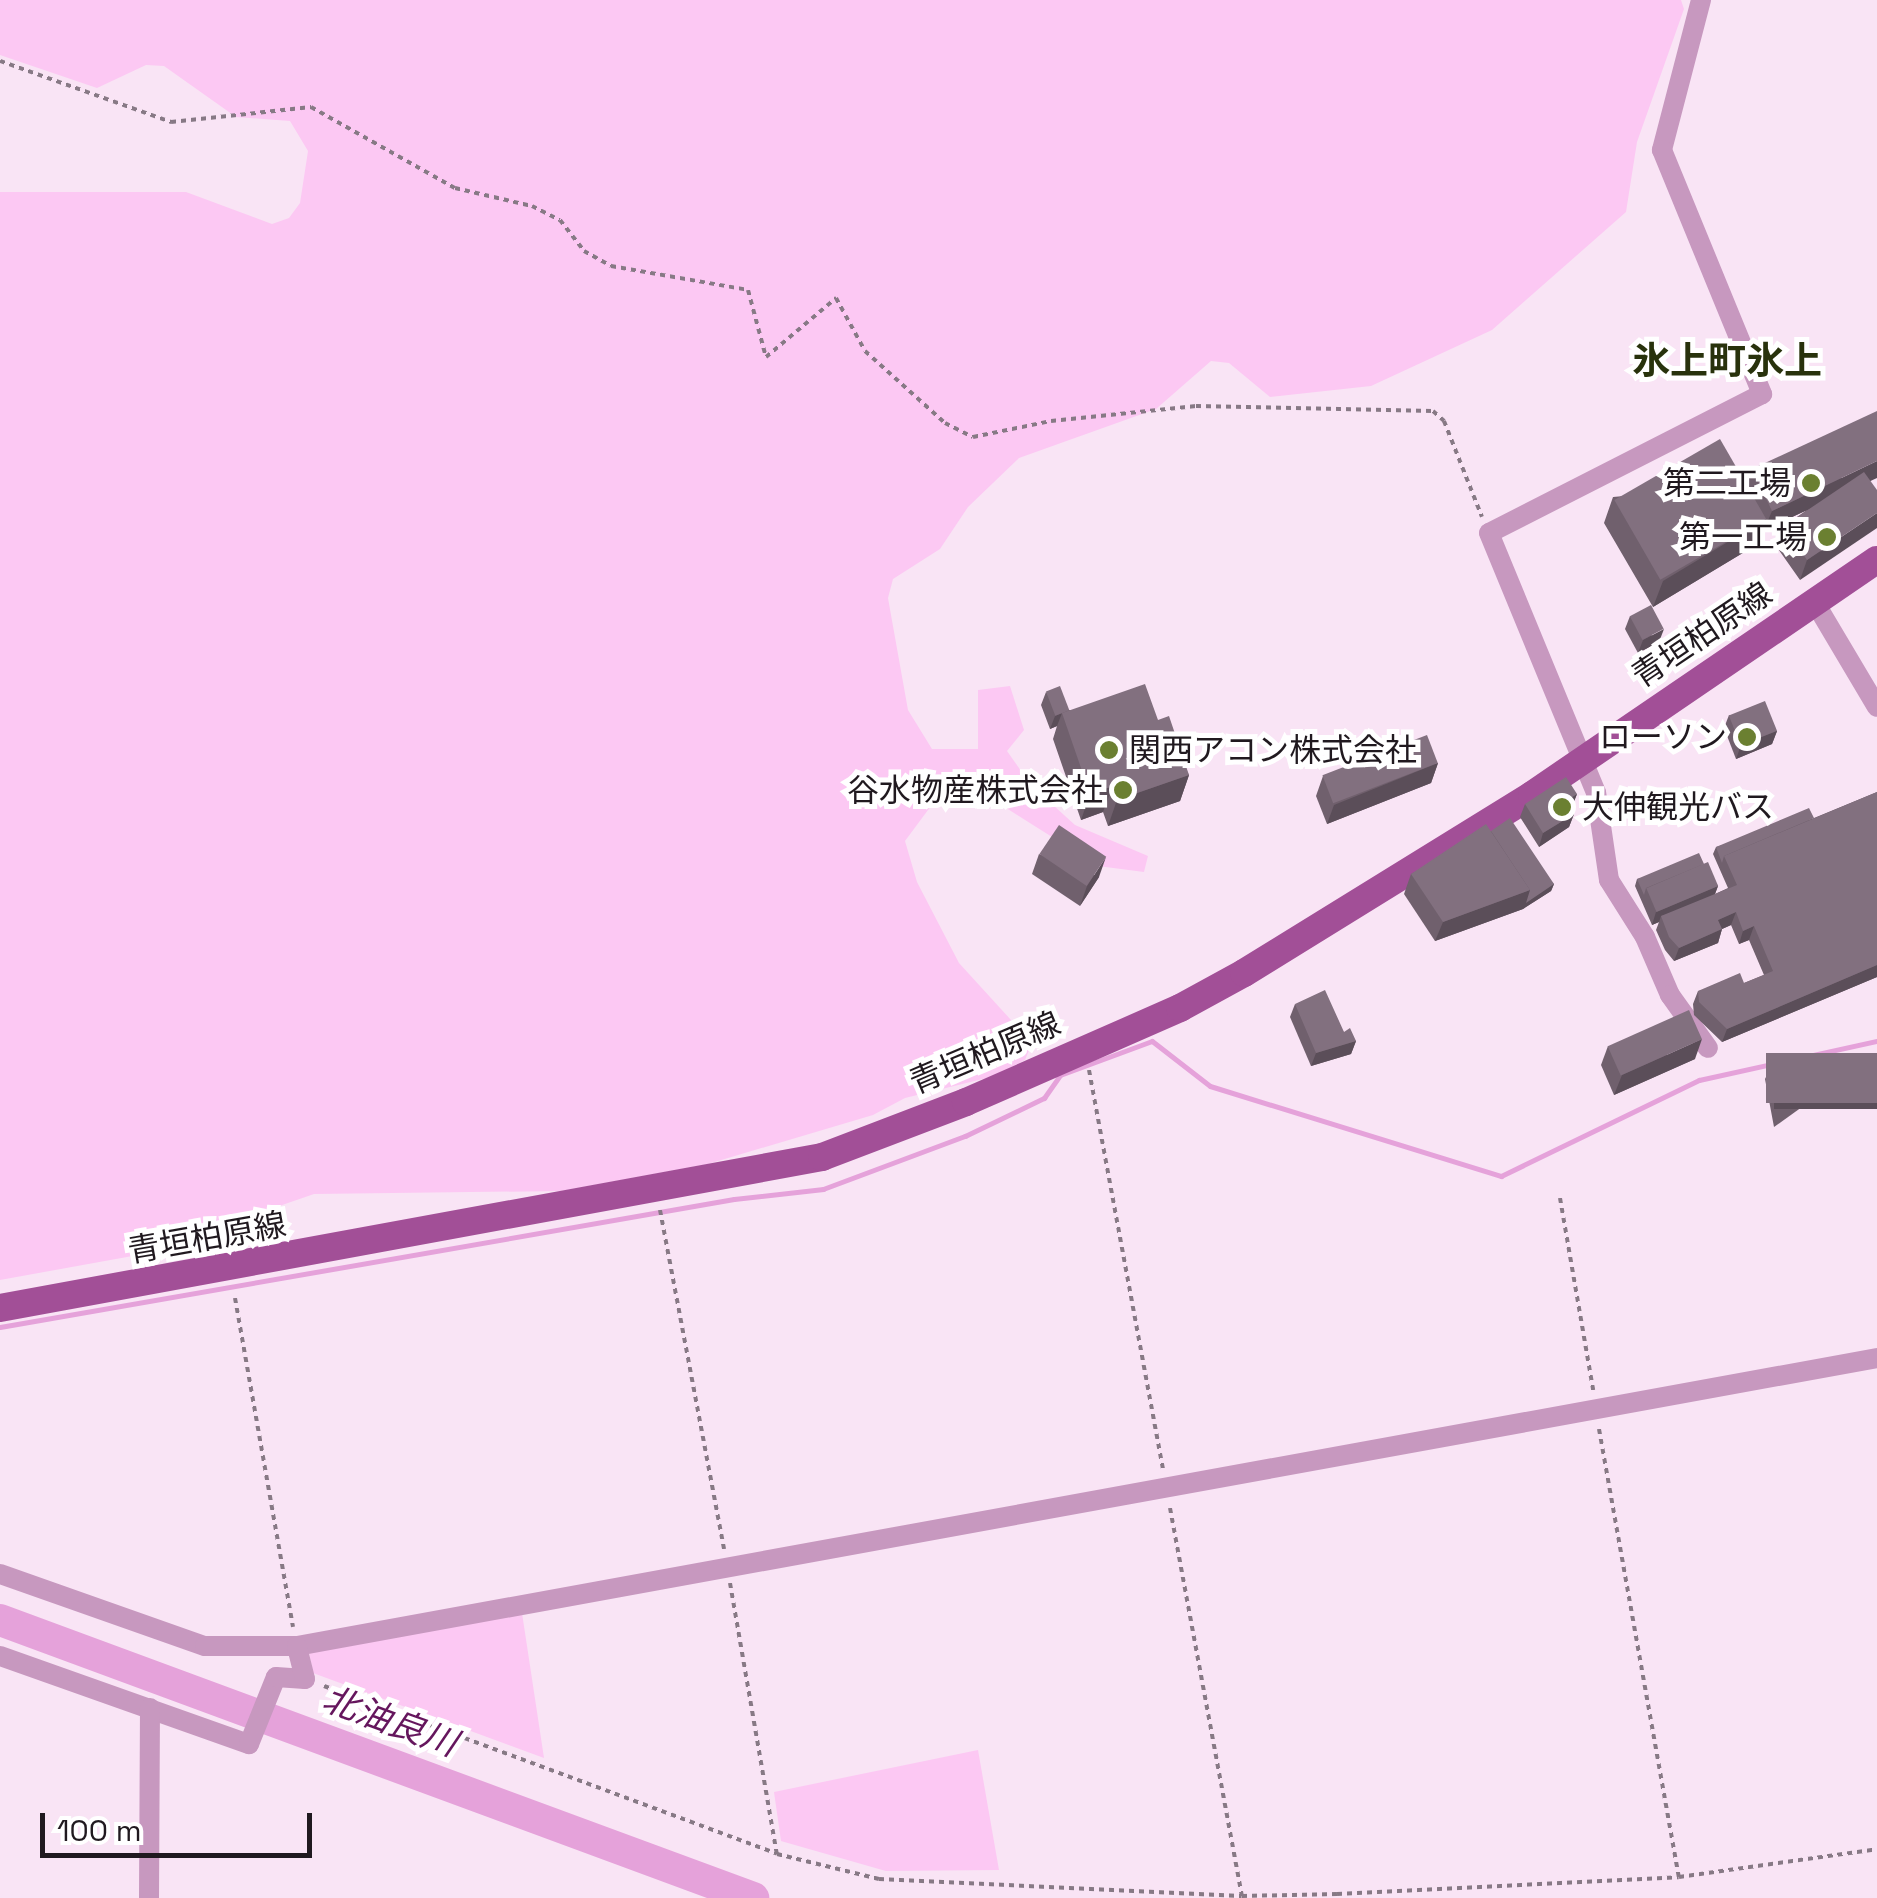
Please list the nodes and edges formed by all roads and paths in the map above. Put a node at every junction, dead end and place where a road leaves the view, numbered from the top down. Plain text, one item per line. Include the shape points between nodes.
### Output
1 (1700, 0) edge
2 (0, 61) edge
3 (1489, 534) junction
4 (1877, 560) edge
5 (1814, 602) junction
6 (1877, 707) edge
7 (1579, 760) junction
8 (1708, 1048) dead end
9 (1085, 1049) junction
10 (656, 1192) junction
11 (1560, 1198) dead end
12 (235, 1298) dead end
13 (0, 1308) edge
14 (1877, 1358) edge
15 (1596, 1407) junction
16 (1166, 1485) junction
17 (726, 1565) junction
18 (0, 1574) edge
19 (297, 1646) junction
20 (0, 1656) edge
21 (305, 1679) junction
22 (150, 1708) junction
23 (1877, 1848) edge
24 (777, 1854) junction
25 (1679, 1876) junction
26 (1242, 1896) edge
27 (149, 1898) edge

1 - 3 street via 1662,150 1762,394
2 - 3 path via 171,122 311,107 455,188 532,206 560,220 584,251 611,266 748,290 766,357 836,298 865,351 945,423 973,437 1051,420 1196,406 1432,412 1444,422
3 - 7 street
4 - 5 main road, 青垣柏原線
5 - 6 street
5 - 7 main road, 青垣柏原線
7 - 8 street via 1596,792 1609,880 1646,937 1670,996
7 - 9 main road, 青垣柏原線 via 1244,972
9 - 10 main road, 青垣柏原線 via 822,1156
9 - 16 path
10 - 13 main road, 青垣柏原線
10 - 17 path
11 - 15 path
12 - 19 path
14 - 15 street
15 - 16 street
15 - 25 path
16 - 17 street
16 - 26 path
17 - 19 street
17 - 24 path
18 - 19 street via 205,1646
19 - 21 street
20 - 22 street
21 - 22 street via 276,1677 252,1740
21 - 24 path
22 - 27 street
23 - 25 path
24 - 26 path via 879,1879
25 - 26 path

